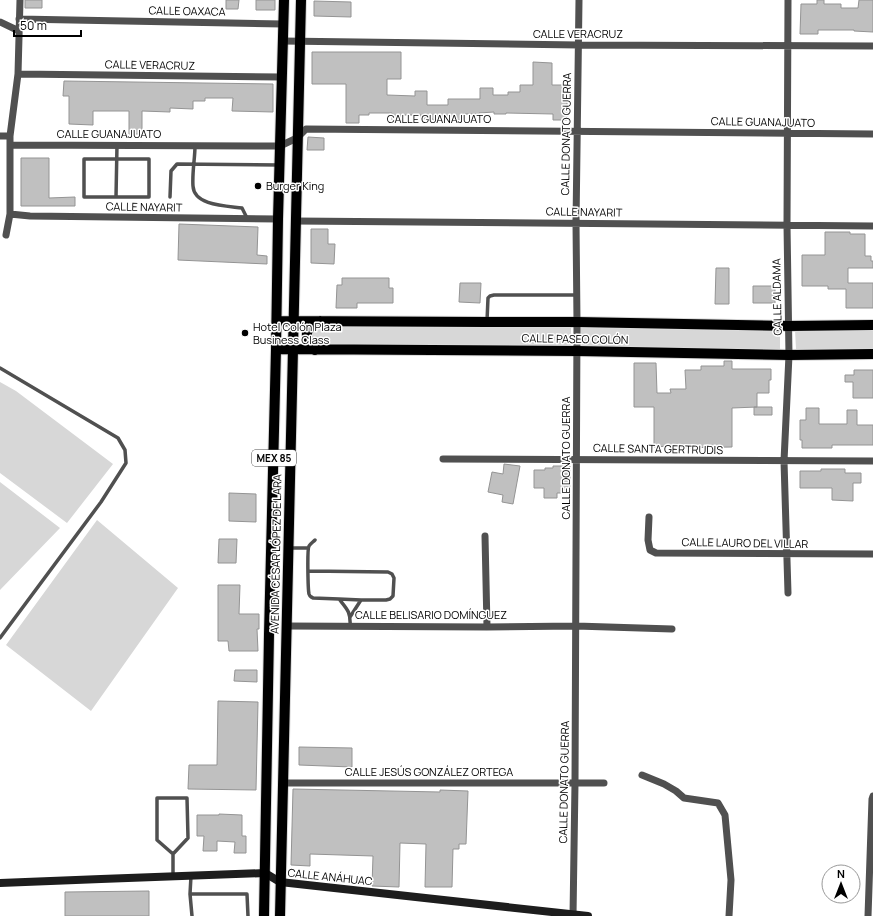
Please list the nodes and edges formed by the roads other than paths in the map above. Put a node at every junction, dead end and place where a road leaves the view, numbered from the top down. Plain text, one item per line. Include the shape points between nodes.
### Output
1 (20, 0) edge
2 (284, 0) edge
3 (300, 0) edge
4 (579, 0) edge
5 (788, 0) edge
6 (20, 19) junction
7 (0, 22) edge
8 (283, 24) junction
9 (20, 30) junction
10 (282, 41) junction
11 (300, 42) junction
12 (579, 45) junction
13 (788, 46) junction
14 (873, 46) edge
15 (18, 74) junction
16 (282, 77) junction
17 (578, 131) junction
18 (787, 134) junction
19 (873, 134) edge
20 (0, 136) edge
21 (10, 136) junction
22 (298, 138) junction
23 (11, 145) junction
24 (117, 145) junction
25 (195, 146) junction
26 (280, 146) junction
27 (117, 159) junction
28 (194, 164) junction
29 (280, 165) junction
30 (116, 197) junction
31 (170, 197) dead end
32 (10, 214) junction
33 (247, 219) junction
34 (278, 219) junction
35 (295, 220) junction
36 (576, 223) junction
37 (787, 225) junction
38 (873, 226) edge
39 (6, 235) dead end
40 (577, 295) junction
41 (277, 321) junction
42 (293, 321) junction
43 (320, 321) junction
44 (488, 322) junction
45 (577, 322) junction
46 (789, 326) junction
47 (873, 326) edge
48 (276, 349) junction
49 (293, 350) junction
50 (315, 350) junction
51 (577, 351) junction
52 (873, 354) edge
53 (789, 355) junction
54 (0, 368) edge
55 (443, 459) dead end
56 (576, 459) junction
57 (784, 461) junction
58 (873, 461) edge
59 (649, 517) dead end
60 (485, 536) dead end
61 (315, 540) dead end
62 (288, 548) junction
63 (308, 548) junction
64 (787, 554) junction
65 (873, 554) edge
66 (309, 571) junction
67 (788, 593) dead end
68 (339, 599) junction
69 (362, 600) junction
70 (350, 617) junction
71 (286, 626) junction
72 (350, 626) junction
73 (576, 626) junction
74 (487, 627) junction
75 (672, 629) dead end
76 (0, 638) edge
77 (642, 775) dead end
78 (283, 783) junction
79 (575, 783) junction
80 (604, 783) dead end
81 (873, 796) edge
82 (173, 854) junction
83 (265, 874) junction
84 (190, 876) junction
85 (173, 877) junction
86 (280, 882) junction
87 (0, 883) edge
88 (190, 894) junction
89 (573, 915) edge
90 (192, 916) edge
91 (248, 916) edge
92 (264, 916) edge
93 (280, 916) edge
94 (588, 916) edge
95 (729, 916) edge
96 (868, 916) edge

1 - 6 street
2 - 8 main road, AVENIDA CÉSAR LÓPEZ DE LARA / MEX 85
3 - 11 main road, AVENIDA CÉSAR LÓPEZ DE LARA / MEX 85
4 - 12 street, CALLE DONATO GUERRA
5 - 13 street, CALLE ALDAMA
6 - 8 street, CALLE OAXACA
6 - 9 street
7 - 9 street
8 - 10 main road, AVENIDA CÉSAR LÓPEZ DE LARA / MEX 85
9 - 15 street
10 - 11 street, CALLE VERACRUZ
10 - 16 main road, AVENIDA CÉSAR LÓPEZ DE LARA / MEX 85
11 - 12 street, CALLE VERACRUZ
11 - 22 main road, AVENIDA CÉSAR LÓPEZ DE LARA / MEX 85
12 - 13 street, CALLE VERACRUZ
12 - 17 street, CALLE DONATO GUERRA
13 - 14 street, CALLE VERACRUZ
13 - 18 street, CALLE ALDAMA
15 - 16 street, CALLE VERACRUZ
15 - 21 street
16 - 26 main road, AVENIDA CÉSAR LÓPEZ DE LARA / MEX 85
17 - 18 street, CALLE GUANAJUATO
17 - 22 street, CALLE GUANAJUATO via 306,129
17 - 36 street, CALLE DONATO GUERRA
18 - 19 street, CALLE GUANAJUATO
18 - 37 street, CALLE ALDAMA
20 - 21 street
21 - 23 street
22 - 26 street, CALLE GUANAJUATO
22 - 35 main road, AVENIDA CÉSAR LÓPEZ DE LARA / MEX 85
23 - 24 street, CALLE GUANAJUATO
23 - 32 street
24 - 25 street, CALLE GUANAJUATO
24 - 27 lane
25 - 26 street, CALLE GUANAJUATO
25 - 28 lane
26 - 29 main road, AVENIDA CÉSAR LÓPEZ DE LARA / MEX 85
27 - 30 lane
27 - 30 lane via 84,159 84,197
27 - 30 lane via 149,159 149,197
28 - 29 lane
28 - 31 lane via 177,164 171,171
28 - 33 lane via 193,188 198,198 213,204 242,208
29 - 34 main road, AVENIDA CÉSAR LÓPEZ DE LARA / MEX 85
32 - 33 street, CALLE NAYARIT
32 - 39 street
33 - 34 street, CALLE NAYARIT
34 - 41 main road, AVENIDA CÉSAR LÓPEZ DE LARA / MEX 85
35 - 36 street, CALLE NAYARIT
35 - 42 main road, AVENIDA CÉSAR LÓPEZ DE LARA / MEX 85
36 - 37 street, CALLE NAYARIT
36 - 40 street, CALLE DONATO GUERRA
37 - 38 street, CALLE NAYARIT
37 - 46 street, CALLE ALDAMA
40 - 44 lane via 490,296
40 - 45 street, CALLE DONATO GUERRA
41 - 42 main road, CALLE PASEO COLÓN
41 - 48 main road, AVENIDA CÉSAR LÓPEZ DE LARA / MEX 85
42 - 43 main road, CALLE PASEO COLÓN
42 - 49 main road, AVENIDA CÉSAR LÓPEZ DE LARA / MEX 85
43 - 44 main road, CALLE PASEO COLÓN
43 - 50 main road via 307,332 308,342
44 - 45 main road, CALLE PASEO COLÓN
45 - 46 main road, CALLE PASEO COLÓN
45 - 51 street, CALLE DONATO GUERRA
46 - 47 main road, CALLE PASEO COLÓN
46 - 53 street, CALLE ALDAMA
48 - 49 main road, CALLE PASEO COLÓN
48 - 83 main road, AVENIDA CÉSAR LÓPEZ DE LARA / MEX 85
49 - 50 main road, CALLE PASEO COLÓN
49 - 62 main road, AVENIDA CÉSAR LÓPEZ DE LARA / MEX 85
50 - 51 main road, CALLE PASEO COLÓN
51 - 53 main road, CALLE PASEO COLÓN
51 - 56 street, CALLE DONATO GUERRA
52 - 53 main road, CALLE PASEO COLÓN
53 - 57 street, CALLE ALDAMA
54 - 76 lane via 118,438 125,450 126,463 101,502
55 - 56 street, CALLE SANTA GERTRUDIS
56 - 57 street, CALLE SANTA GERTRUDIS
56 - 73 street, CALLE DONATO GUERRA
57 - 58 street, CALLE SANTA GERTRUDIS
57 - 64 street, CALLE ALDAMA
59 - 64 street, CALLE LAURO DEL VILLAR via 648,540 650,550 656,553
60 - 74 street
61 - 63 lane
62 - 63 lane
62 - 71 main road, AVENIDA CÉSAR LÓPEZ DE LARA / MEX 85
63 - 66 lane
64 - 65 street, CALLE LAURO DEL VILLAR
64 - 67 street, CALLE ALDAMA
66 - 68 lane via 309,596
66 - 69 lane via 392,574 393,596 390,599
68 - 69 lane
68 - 70 lane
69 - 70 lane
70 - 72 lane
71 - 72 street, CALLE BELISARIO DOMÍNGUEZ
71 - 78 main road, AVENIDA CÉSAR LÓPEZ DE LARA / MEX 85
72 - 74 street, CALLE BELISARIO DOMÍNGUEZ
73 - 74 street, CALLE BELISARIO DOMÍNGUEZ
73 - 75 street, CALLE BELISARIO DOMÍNGUEZ
73 - 79 street, CALLE DONATO GUERRA
77 - 95 street via 664,784 684,798 718,803 725,815 731,880
78 - 79 street, CALLE JESÚS GONZÁLEZ ORTEGA
78 - 86 main road, AVENIDA CÉSAR LÓPEZ DE LARA / MEX 85
79 - 80 street, CALLE JESÚS GONZÁLEZ ORTEGA
79 - 89 street, CALLE DONATO GUERRA
81 - 96 street
82 - 82 lane via 157,840 157,798 187,798 188,838
82 - 85 lane
83 - 84 street, CALLE ANÁHUAC
83 - 86 street, CALLE ANÁHUAC
83 - 92 main road, AVENIDA CÉSAR LÓPEZ DE LARA / MEX 85
84 - 85 street, CALLE ANÁHUAC
84 - 88 lane
85 - 87 street, CALLE ANÁHUAC
86 - 89 street, CALLE ANÁHUAC
86 - 93 main road, AVENIDA CÉSAR LÓPEZ DE LARA / MEX 85
88 - 90 lane
88 - 91 lane via 247,894
89 - 94 street, CALLE ANÁHUAC

